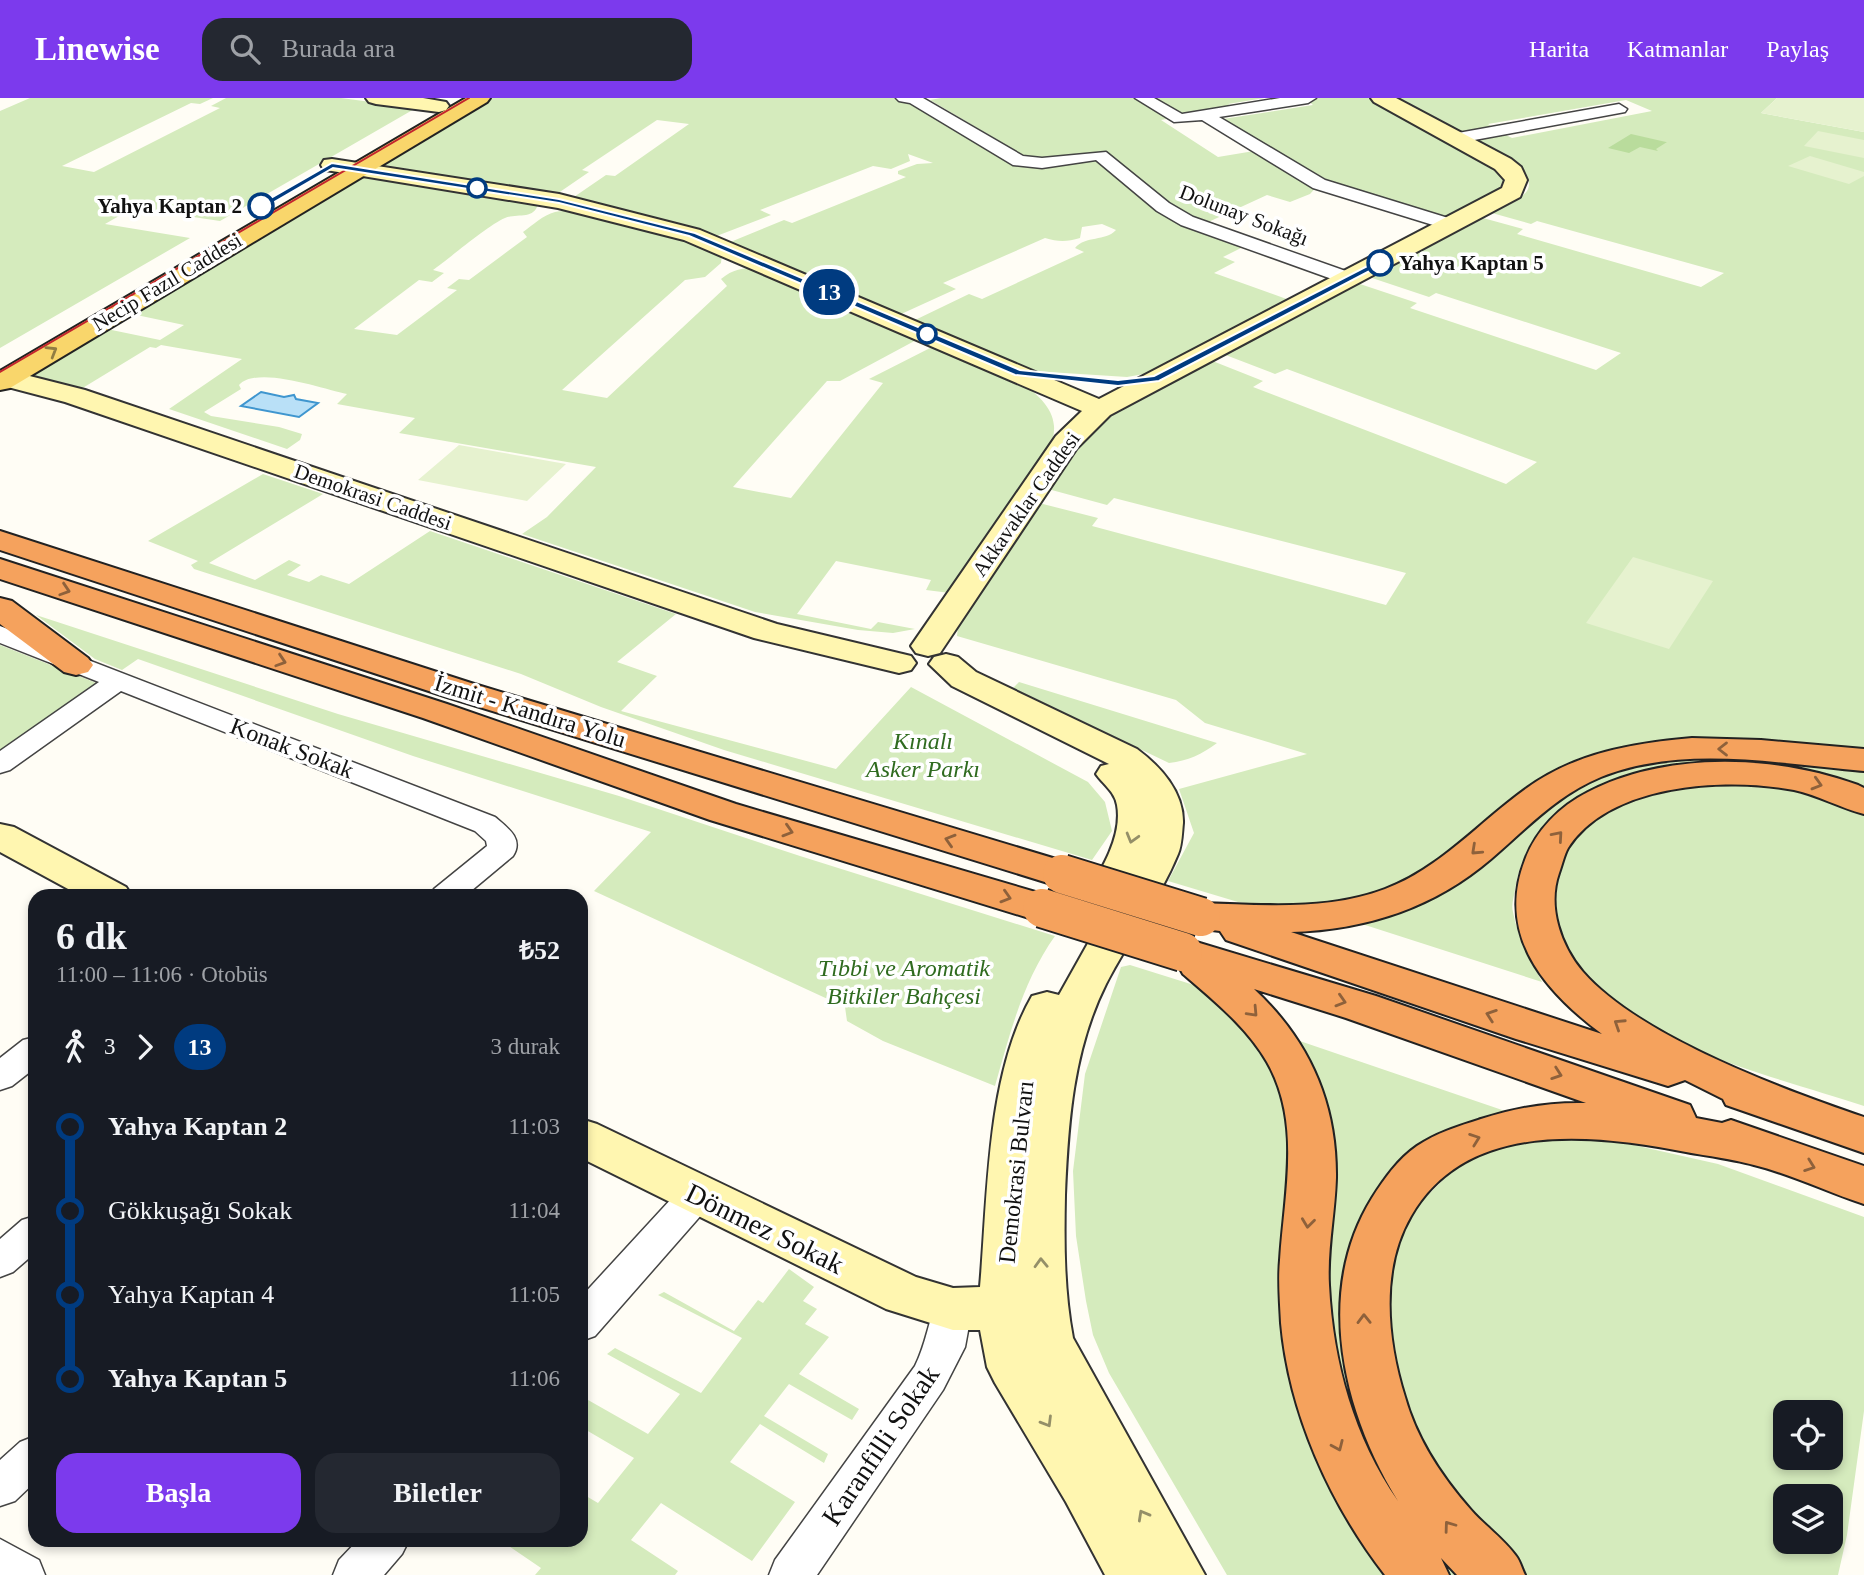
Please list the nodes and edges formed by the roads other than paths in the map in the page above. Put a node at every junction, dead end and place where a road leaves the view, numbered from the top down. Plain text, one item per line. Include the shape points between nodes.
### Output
1 (376, 98) edge
2 (481, 98) edge
3 (913, 98) edge
4 (1143, 98) edge
5 (1308, 98) edge
6 (1381, 98) edge
7 (445, 102) edge
8 (1619, 109) dead end
9 (1204, 115) junction
10 (1458, 138) junction
11 (332, 165) junction
12 (358, 169) junction
13 (1452, 225) junction
14 (1350, 279) junction
15 (2, 372) edge
16 (1018, 373) junction
17 (1156, 379) junction
18 (1100, 409) junction
19 (1066, 442) junction
20 (0, 520) edge
21 (0, 540) edge
22 (0, 569) edge
23 (0, 597) edge
24 (0, 608) edge
25 (0, 634) edge
26 (921, 659) junction
27 (76, 665) junction
28 (118, 681) junction
29 (447, 701) junction
30 (1864, 760) edge
31 (0, 764) edge
32 (752, 779) junction
33 (1864, 802) edge
34 (723, 812) junction
35 (0, 836) edge
36 (99, 889) edge
37 (453, 889) edge
38 (1052, 891) junction
39 (1192, 934) junction
40 (28, 1055) edge
41 (0, 1077) edge
42 (1767, 1101) junction
43 (1864, 1135) edge
44 (588, 1141) edge
45 (1755, 1147) junction
46 (1864, 1185) edge
47 (698, 1195) junction
48 (28, 1237) edge
49 (1007, 1250) junction
50 (0, 1261) edge
51 (1023, 1308) junction
52 (953, 1309) junction
53 (588, 1316) edge
54 (1013, 1367) junction
55 (28, 1461) edge
56 (0, 1487) edge
57 (381, 1547) edge
58 (0, 1560) edge
59 (23, 1575) edge
60 (355, 1575) edge
61 (791, 1575) edge
62 (1135, 1575) edge
63 (1176, 1575) edge
64 (1420, 1575) edge
65 (1496, 1575) edge

1 - 7 street
2 - 12 main road, Necip Fazıl Caddesi
3 - 14 street, Dolunay Sokağı via 1018,160 1042,163 1100,155 1187,221
4 - 9 street via 1180,119
5 - 9 street
6 - 10 street, Akkavaklar Caddesi
7 - 11 main road, Necip Fazıl Caddesi
8 - 10 street
9 - 13 street via 1319,184
10 - 13 street, Akkavaklar Caddesi via 1503,163 1517,184 1513,192
11 - 12 street
11 - 15 main road, Necip Fazıl Caddesi
15 -> 12 main road, Necip Fazıl Caddesi
12 - 16 street via 559,201 692,234
13 - 14 street, Akkavaklar Caddesi
14 - 17 street, Akkavaklar Caddesi
15 - 26 street, Demokrasi Caddesi via 782,635
16 - 17 street via 1118,383
16 - 18 street
16 - 19 street via 1048,392 1060,407
17 - 18 street, Akkavaklar Caddesi
18 - 19 street, Akkavaklar Caddesi
19 - 26 street, Akkavaklar Caddesi
20 - 32 highway via 439,660
21 - 29 highway, İzmit - Kandıra Yolu
22 -> 29 highway, İzmit - Kandıra Yolu
23 - 34 highway via 408,726
24 - 27 highway
25 - 27 street, Konak Sokak
26 -> 49 street, Demokrasi Bulvarı via 1121,779 1129,787 1137,812 1131,846 1059,978 1026,1070 1015,1135
51 -> 26 street, Demokrasi Bulvarı via 1040,1234 1051,1084 1070,1016 1085,984 1160,852 1164,834 1161,803 1147,777 1124,757
27 - 28 street, Konak Sokak
28 - 31 street
28 - 37 street, Konak Sokak via 494,830 502,849
29 - 32 highway, İzmit - Kandıra Yolu
29 - 34 highway, İzmit - Kandıra Yolu
30 -> 39 highway via 1734,748 1616,759 1560,781 1432,885 1400,901 1356,914
38 -> 32 highway, İzmit - Kandıra Yolu
42 -> 33 highway via 1625,1028 1588,1003 1552,960 1535,917 1534,896 1544,854 1560,833 1600,801 1687,776 1783,777
34 -> 38 highway, İzmit - Kandıra Yolu
35 - 36 street
38 - 39 highway, bridge
42 -> 39 highway via 1531,1028
39 -> 45 highway via 1360,1007
39 -> 64 highway via 1240,999 1270,1030 1297,1078 1311,1142 1303,1283 1312,1370 1324,1412 1357,1485
40 - 41 street
42 - 43 highway
44 - 47 street, Dönmez Sokak
45 -> 46 highway
65 -> 45 highway via 1458,1538 1411,1471 1377,1395 1366,1357 1363,1315 1373,1249 1385,1217 1427,1165 1472,1139 1511,1128 1600,1122
47 - 52 street, Dönmez Sokak via 878,1283
47 - 53 street
48 - 50 street
49 - 51 street, Demokrasi Bulvarı
49 - 52 street
51 - 52 street
51 - 54 street, Demokrasi Bulvarı via 1003,1319
63 -> 51 street, Demokrasi Bulvarı via 1048,1339
52 - 54 street
52 - 61 street, Karanfilli Sokak via 945,1347 929,1378
54 -> 62 street, Demokrasi Bulvarı
55 - 56 street
57 - 60 street
58 - 59 street

